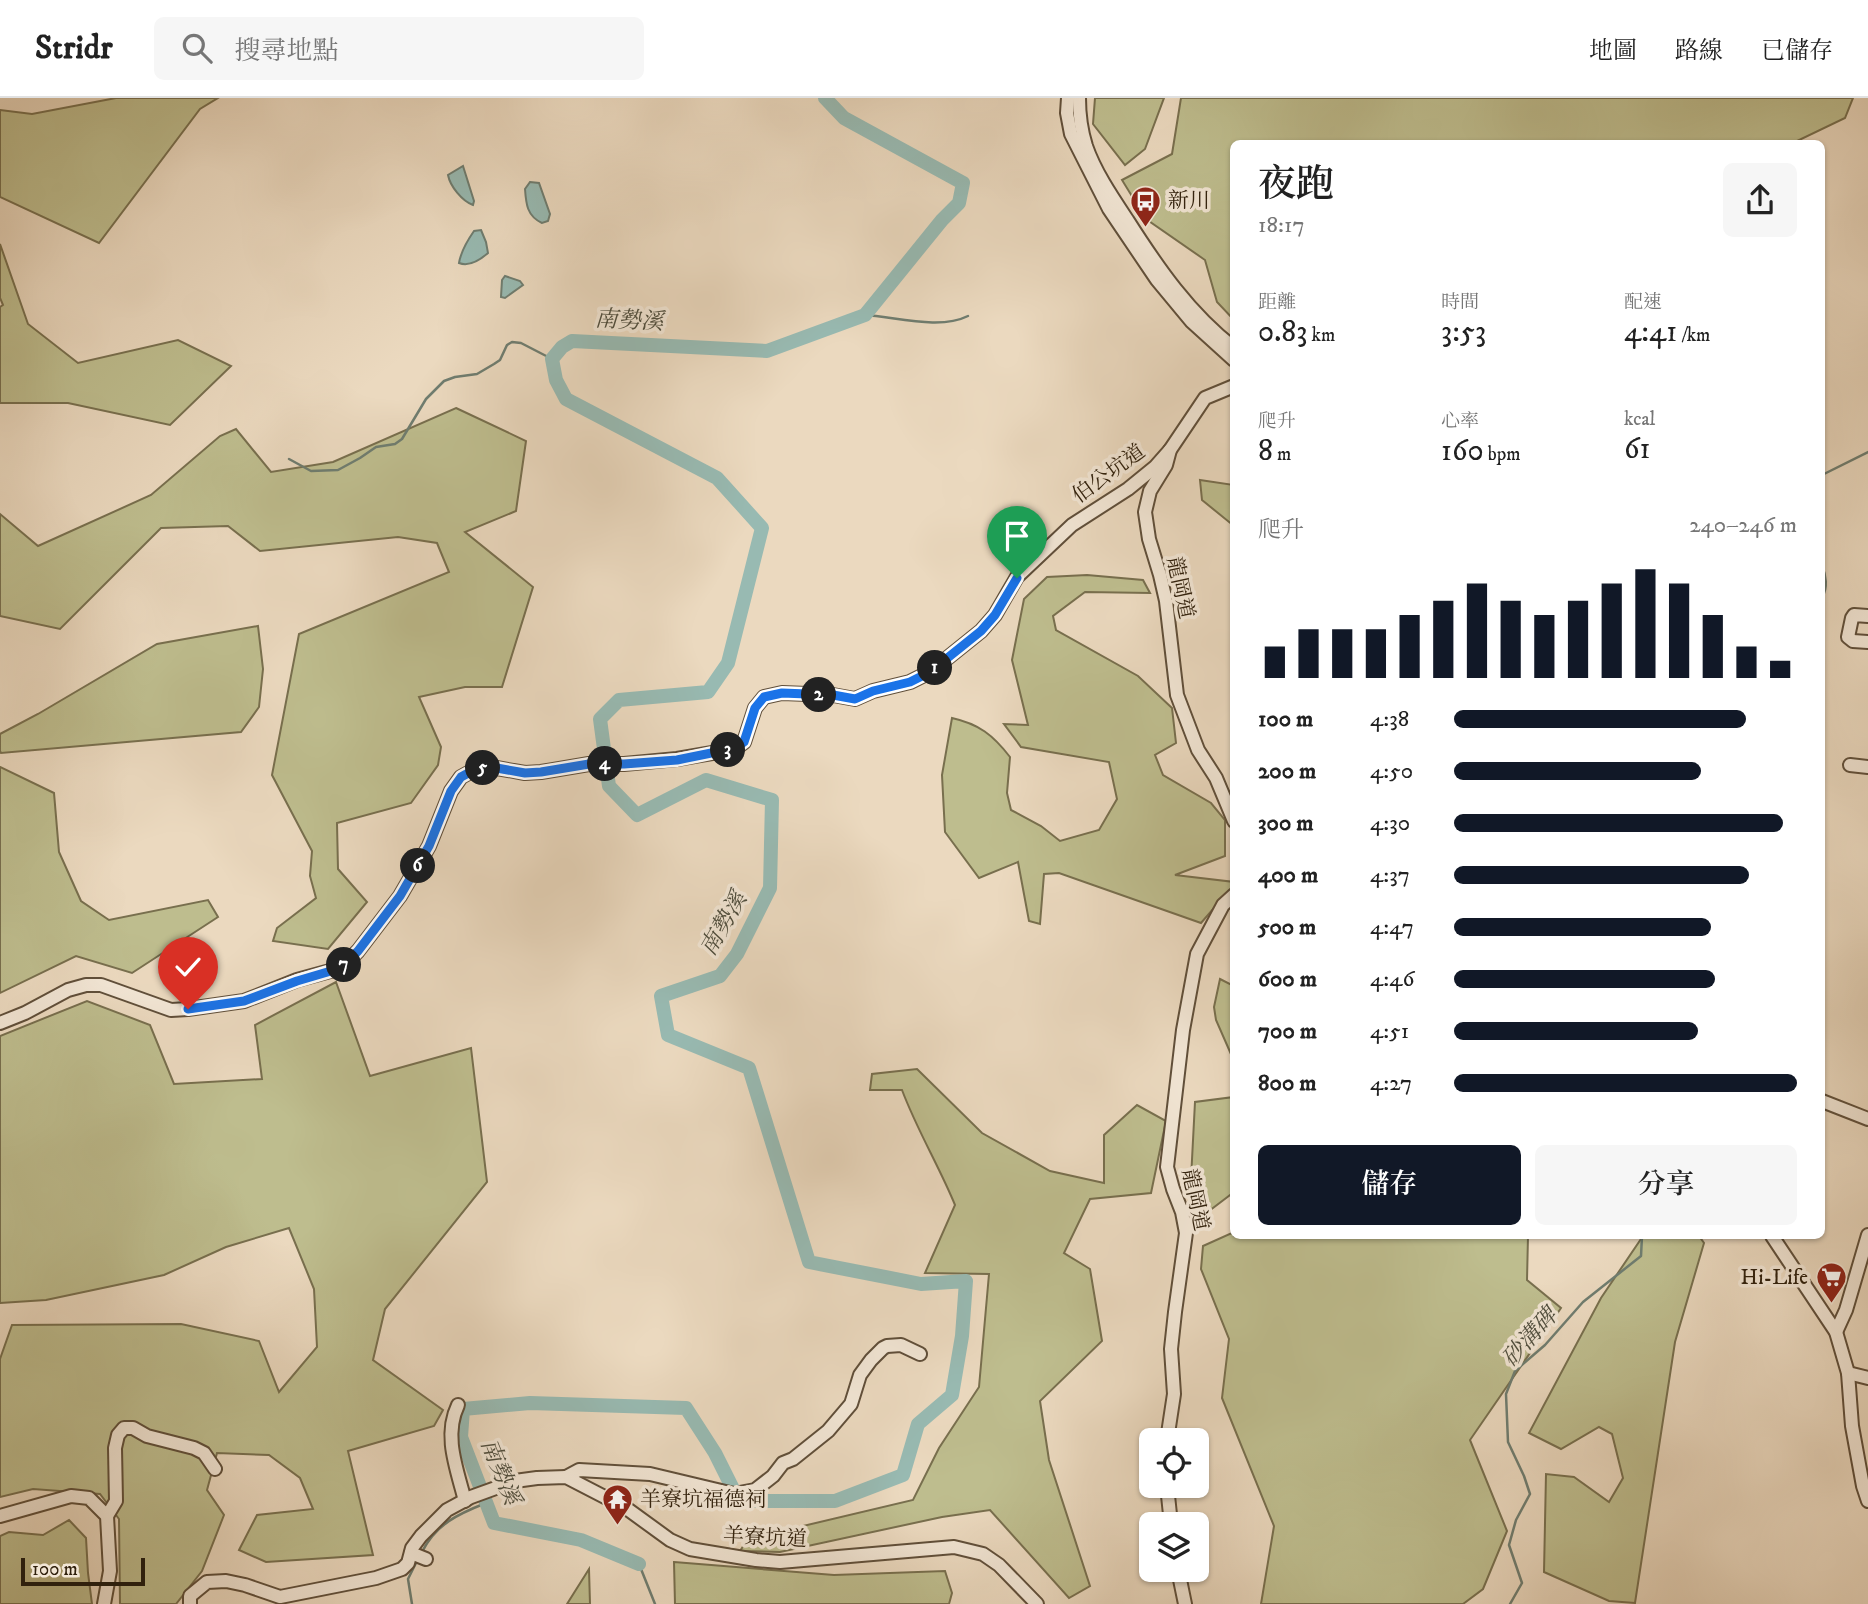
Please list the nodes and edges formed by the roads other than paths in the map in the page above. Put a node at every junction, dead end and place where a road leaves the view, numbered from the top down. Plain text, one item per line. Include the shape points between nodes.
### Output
1 (1068, 98) edge
2 (1079, 98) edge
3 (1230, 344) edge
4 (1230, 356) edge
5 (1230, 388) edge
6 (1170, 450) junction
7 (1868, 616) edge
8 (1868, 642) edge
9 (1850, 765) dead end
10 (1868, 767) edge
11 (1230, 811) edge
12 (1230, 899) edge
13 (0, 1023) edge
14 (1825, 1102) edge
15 (1868, 1119) edge
16 (1868, 1236) edge
17 (1774, 1239) edge
18 (1836, 1332) junction
19 (920, 1354) dead end
20 (1848, 1373) junction
21 (1868, 1378) edge
22 (458, 1405) dead end
23 (1169, 1428) edge
24 (215, 1469) dead end
25 (566, 1477) junction
26 (468, 1499) junction
27 (1868, 1501) edge
28 (0, 1516) edge
29 (107, 1516) junction
30 (411, 1553) junction
31 (426, 1559) dead end
32 (1180, 1582) edge
33 (280, 1597) junction
34 (104, 1604) edge
35 (190, 1604) edge
36 (263, 1604) edge
37 (1037, 1604) edge
38 (1185, 1604) edge

1 - 4 street via 1071,134 1109,209 1182,311
2 - 3 street via 1087,148 1117,205 1172,285
5 - 6 street, 龍岡道 via 1205,398
6 - 11 street, 龍岡道 via 1146,504 1149,539 1166,601 1177,695 1198,750
6 - 13 street, 伯公坑道 via 1128,489 1072,525 1017,578 981,631 930,672 910,682 855,699 782,693 764,697 755,708 744,742 736,748 677,760 589,764 525,773 491,767 461,777 400,896 341,968 244,1001 188,1009 171,1010 101,985 86,985
7 - 8 street via 1854,615 1848,637
9 - 10 street
12 - 23 street, 龍岡道 via 1197,954 1167,1167 1186,1233 1171,1349 1174,1394
14 - 15 street
16 - 18 street
17 - 18 street
18 - 20 street
19 - 25 street via 901,1345 883,1348 860,1375 851,1404 828,1431 755,1490 734,1494 650,1474 579,1470
20 - 21 street
20 - 27 street via 1852,1426
22 - 26 street via 450,1440
24 - 29 street via 204,1453 194,1448 124,1428 115,1448 116,1502
25 - 26 street via 515,1481
25 - 37 street, 羊寮坑道 via 690,1549 780,1562 954,1547 983,1554
26 - 30 street via 432,1524
28 - 29 street via 71,1496 89,1498
29 - 34 street via 110,1570
30 - 31 street
30 - 33 street via 402,1569 376,1578
32 - 38 street
33 - 35 street via 226,1581 207,1582 190,1595
33 - 36 street

